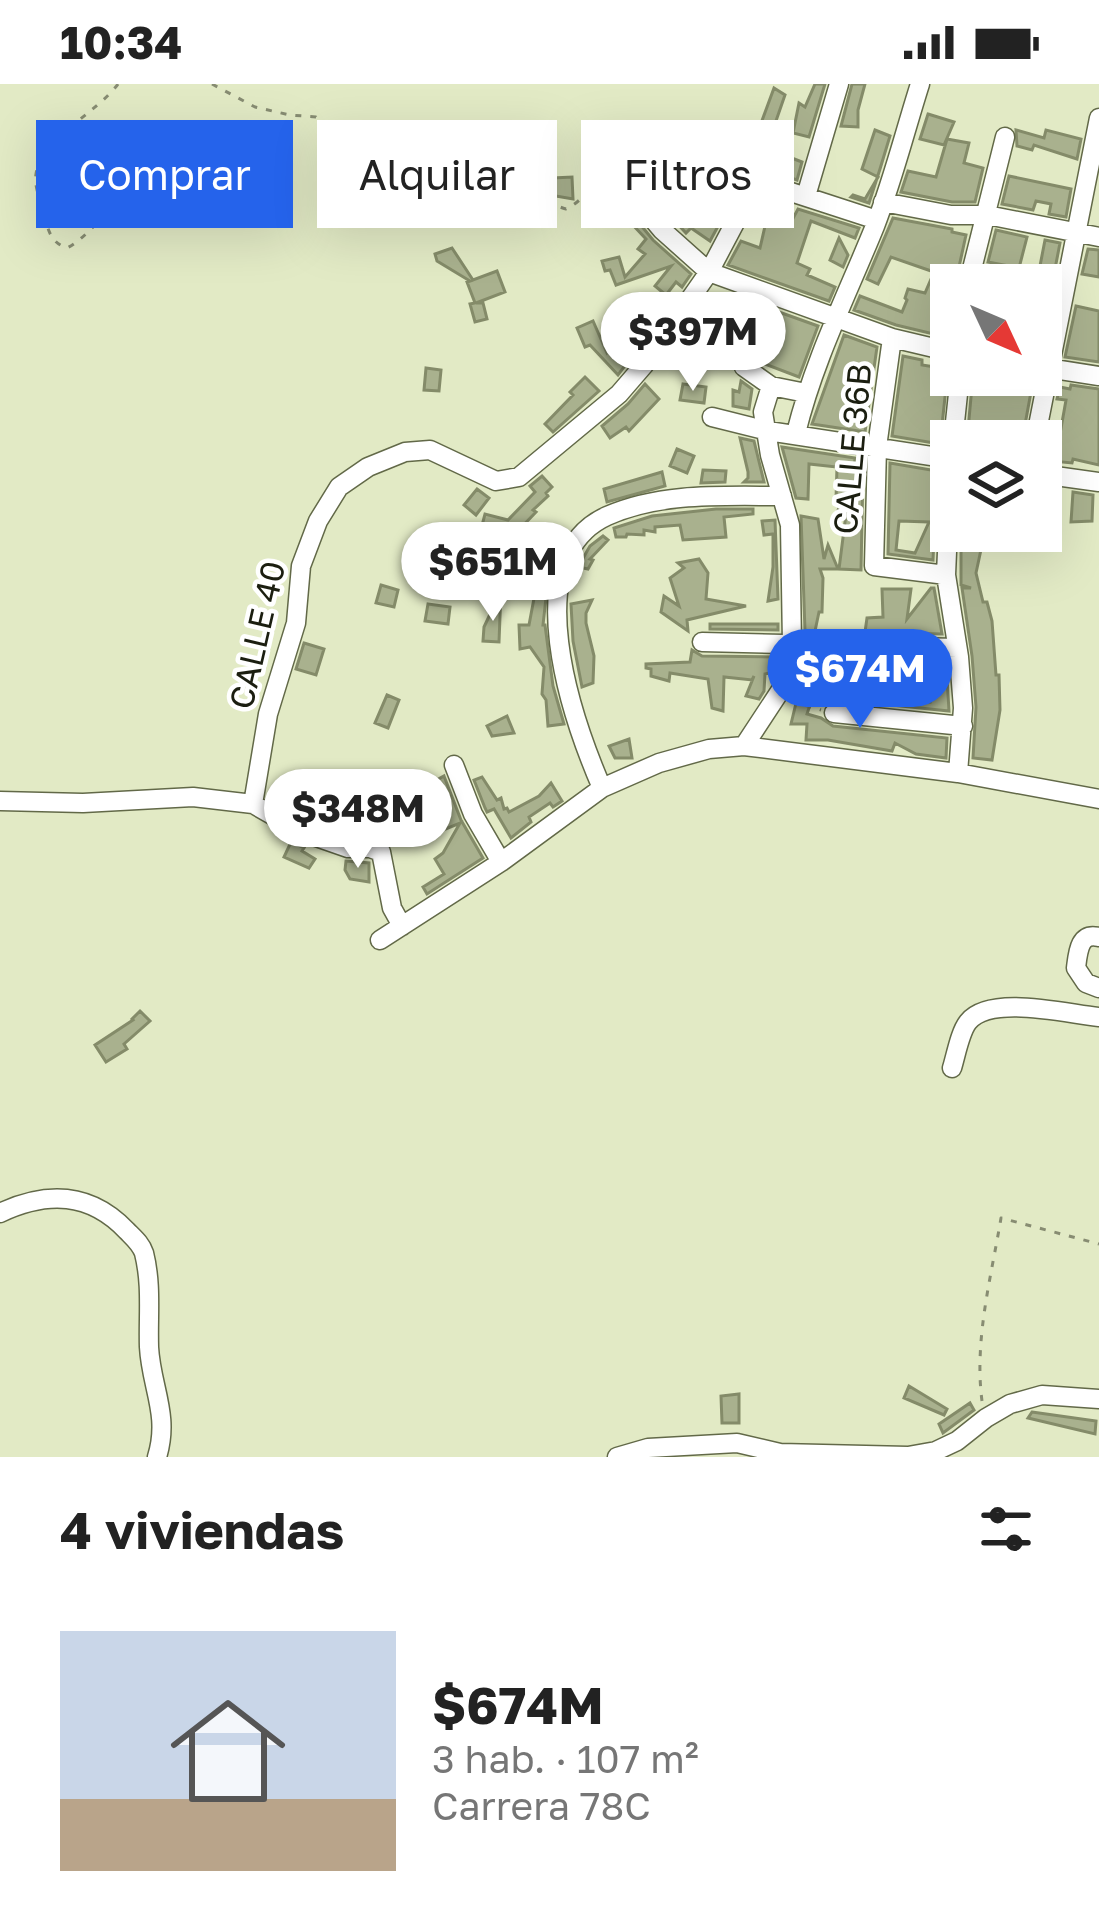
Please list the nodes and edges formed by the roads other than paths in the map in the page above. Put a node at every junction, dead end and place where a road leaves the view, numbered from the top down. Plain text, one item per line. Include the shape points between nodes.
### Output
1 (839, 84) edge
2 (920, 84) edge
3 (1099, 118) edge
4 (1005, 137) dead end
5 (806, 196) junction
6 (880, 211) junction
7 (987, 214) junction
8 (660, 228) edge
9 (1076, 232) junction
10 (1099, 237) edge
11 (974, 264) edge
12 (709, 272) junction
13 (1062, 293) edge
14 (768, 294) junction
15 (834, 317) junction
16 (892, 338) junction
17 (930, 345) edge
18 (1062, 371) edge
19 (1099, 376) edge
20 (771, 386) junction
21 (806, 393) junction
22 (717, 418) dead end
23 (768, 430) junction
24 (796, 433) junction
25 (877, 447) junction
26 (930, 456) edge
27 (1062, 477) edge
28 (1099, 482) edge
29 (782, 496) junction
30 (947, 552) edge
31 (946, 575) junction
32 (702, 642) dead end
33 (792, 644) junction
34 (958, 648) junction
35 (834, 713) road end
36 (963, 726) junction
37 (744, 746) junction
38 (454, 765) dead end
39 (958, 772) junction
40 (602, 788) junction
41 (1099, 799) edge
42 (0, 801) edge
43 (253, 804) junction
44 (501, 862) junction
45 (402, 926) junction
46 (1099, 937) edge
47 (380, 940) dead end
48 (1099, 988) edge
49 (1099, 1017) edge
50 (952, 1068) dead end
51 (0, 1214) edge
52 (1099, 1399) edge
53 (158, 1457) edge
54 (617, 1457) edge

1 - 5 street
2 - 6 street
3 - 9 street
4 - 7 street
5 - 6 street
5 - 12 street via 757,182
6 - 7 street
6 - 15 street
7 - 9 street
7 - 11 street
8 - 12 street
9 - 10 street
9 - 13 street
12 - 14 street
12 - 43 street, CALLE 40 via 619,394 519,477 496,481 430,450 368,467 339,487 301,566 296,623 268,714
14 - 15 street
14 - 20 street via 744,367
15 - 16 street
15 - 21 street
16 - 17 street
16 - 25 street, CALLE 36B
18 - 19 street
20 - 21 street
20 - 23 street via 763,412
21 - 24 street
22 - 23 street
23 - 24 street
23 - 29 street
24 - 25 street
25 - 26 street
25 - 31 street, CALLE 36B via 874,566
27 - 28 street
29 - 33 street via 790,525
29 - 40 street via 629,508 584,531 568,556 557,616 565,679
30 - 31 street
31 - 34 street
32 - 33 street
33 - 34 street
33 - 37 street via 786,682
34 - 36 street
35 - 36 street
36 - 39 street
37 - 39 street
37 - 40 street via 709,749
38 - 44 street
39 - 41 street
40 - 44 street
42 - 43 street via 193,797
43 - 45 street via 302,832 381,852
44 - 45 street
45 - 47 street
46 - 48 street via 1084,938 1076,968
49 - 50 street via 984,1010 967,1022
51 - 53 street via 51,1198 94,1204 142,1246 164,1437
52 - 54 street via 1042,1395 1010,1404 957,1441 908,1456 780,1453 737,1443

